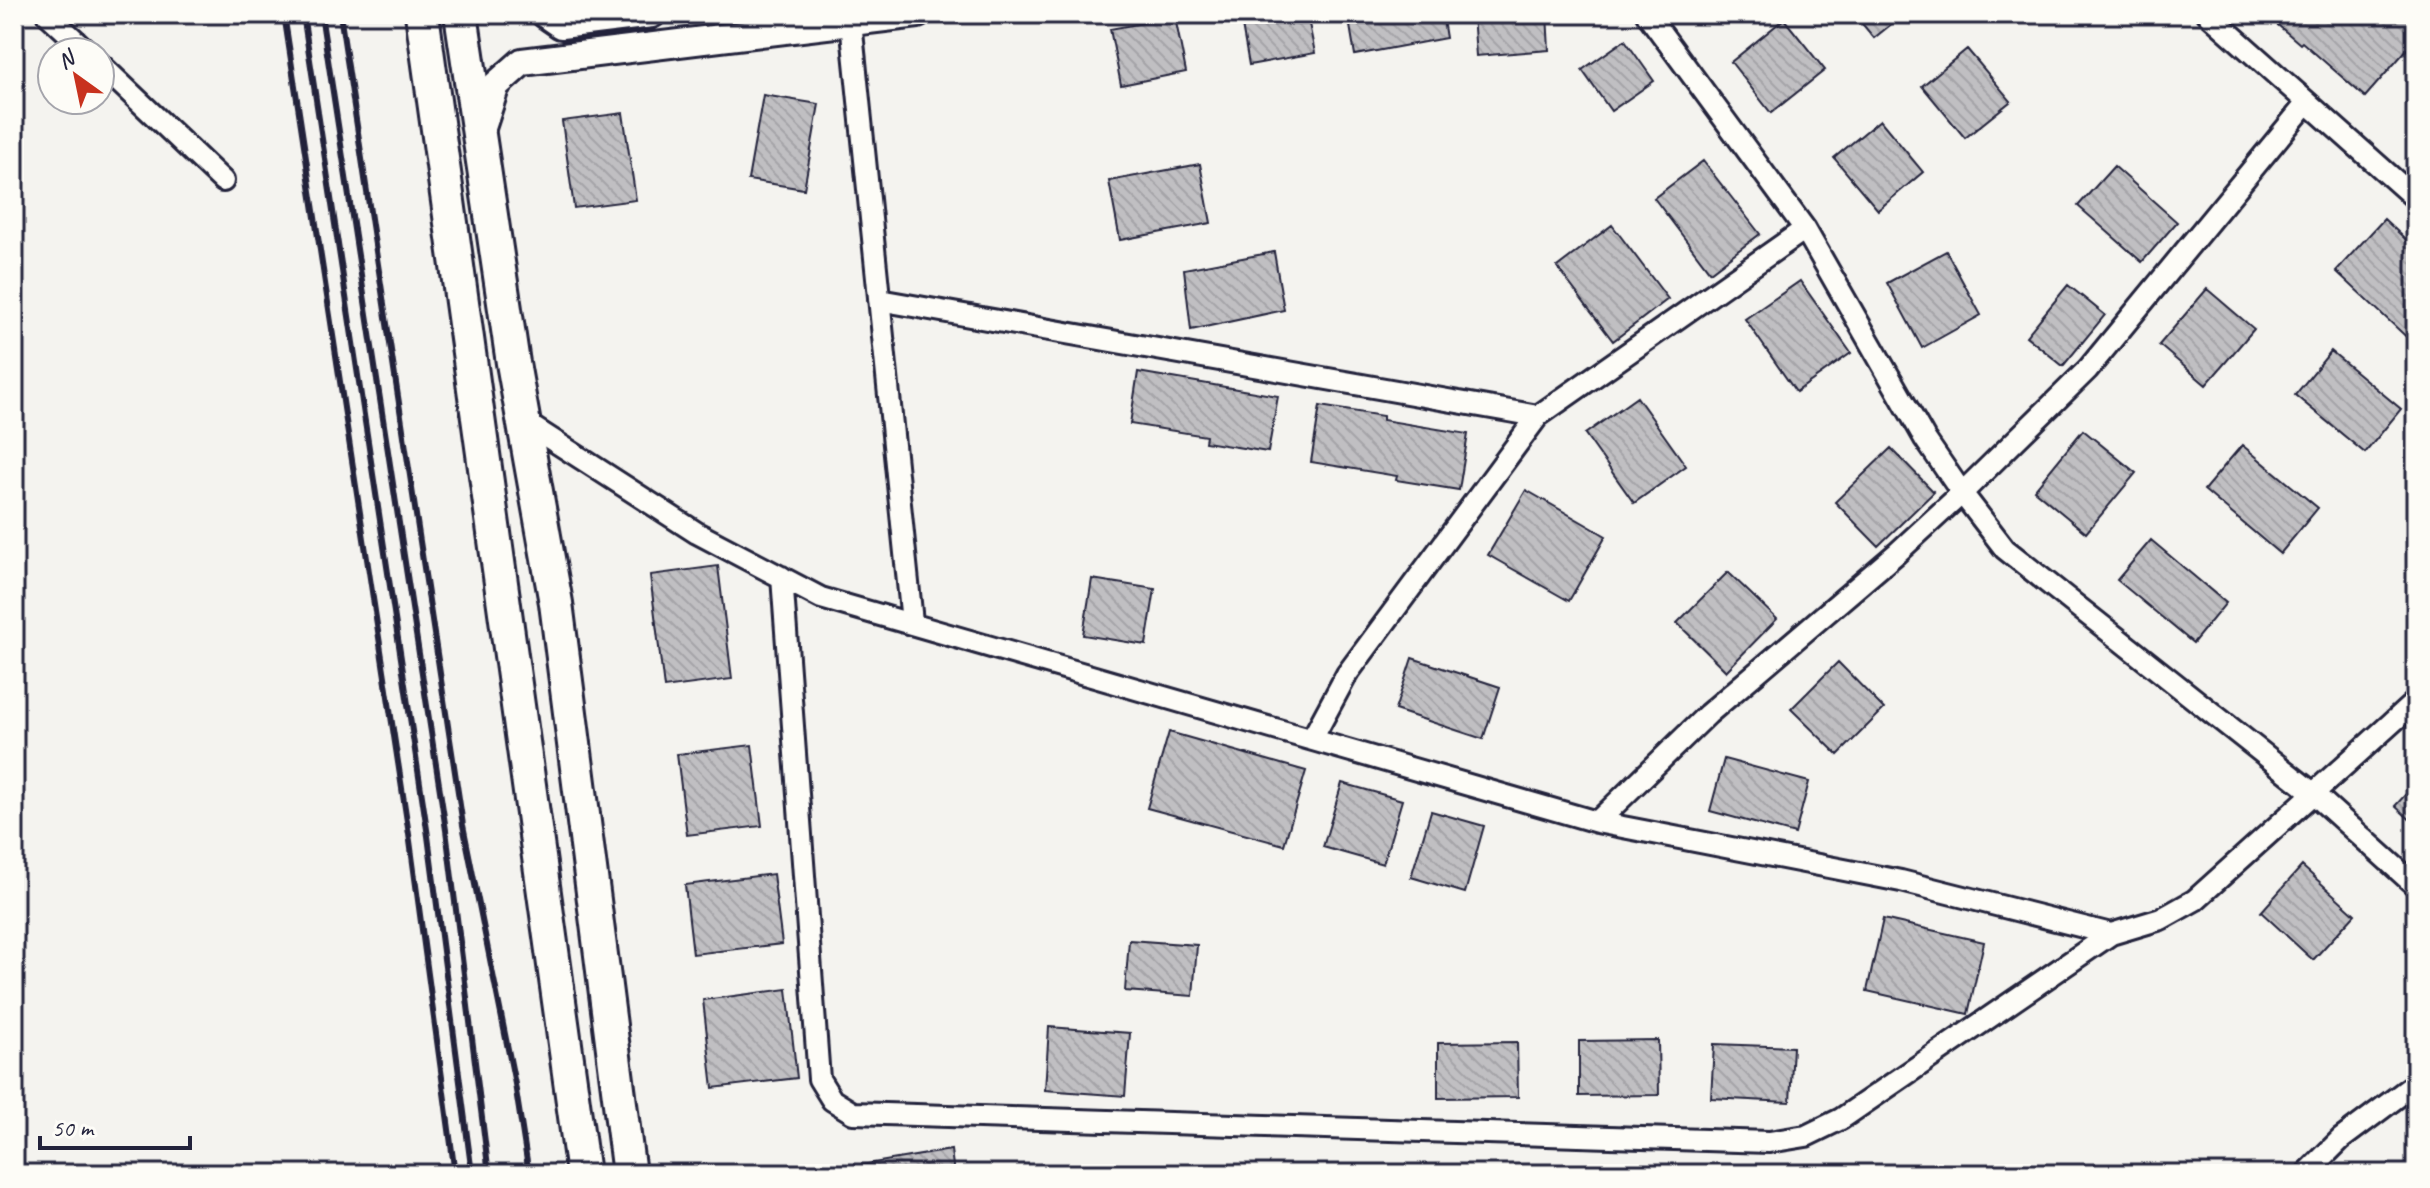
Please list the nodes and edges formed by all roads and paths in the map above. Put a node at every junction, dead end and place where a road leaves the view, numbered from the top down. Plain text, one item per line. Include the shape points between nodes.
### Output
1 (47, 14) edge
2 (422, 14) edge
3 (461, 14) edge
4 (545, 14) edge
5 (652, 14) edge
6 (918, 14) edge
7 (1647, 14) edge
8 (2208, 14) edge
9 (851, 22) junction
10 (71, 36) edge
11 (116, 79) edge
12 (2306, 104) junction
13 (479, 137) junction
14 (223, 181) dead end
15 (2416, 199) edge
16 (1805, 229) junction
17 (879, 300) junction
18 (1538, 416) junction
19 (523, 421) junction
20 (1962, 493) junction
21 (782, 577) junction
22 (912, 622) junction
23 (2416, 701) edge
24 (1312, 739) junction
25 (2313, 793) junction
26 (1597, 822) junction
27 (2416, 886) edge
28 (2111, 934) junction
29 (2416, 1083) edge
30 (583, 1174) edge
31 (629, 1174) edge
32 (2306, 1174) edge

1 - 10 street
2 - 30 main road
3 - 13 main road
4 - 5 street via 561,25
6 - 9 street
7 - 16 street
8 - 12 street
9 - 13 street via 522,62 496,85
9 - 17 street
11 - 14 street
12 - 15 street
12 - 20 street via 2088,369
13 - 19 main road
16 - 18 street
16 - 20 street via 1925,439
17 - 18 street
17 - 22 street
18 - 24 street via 1347,674
19 - 21 street via 697,533
19 - 31 main road via 556,603
20 - 25 street via 2005,549
20 - 26 street via 1708,714
21 - 22 street via 821,598
21 - 28 street via 819,1079 832,1100 853,1113 1769,1142 1806,1136 1841,1119
22 - 24 street
23 - 25 street
24 - 26 street
25 - 27 street
25 - 28 street via 2195,900 2161,919
26 - 28 street via 1901,881
29 - 32 street via 2341,1139

